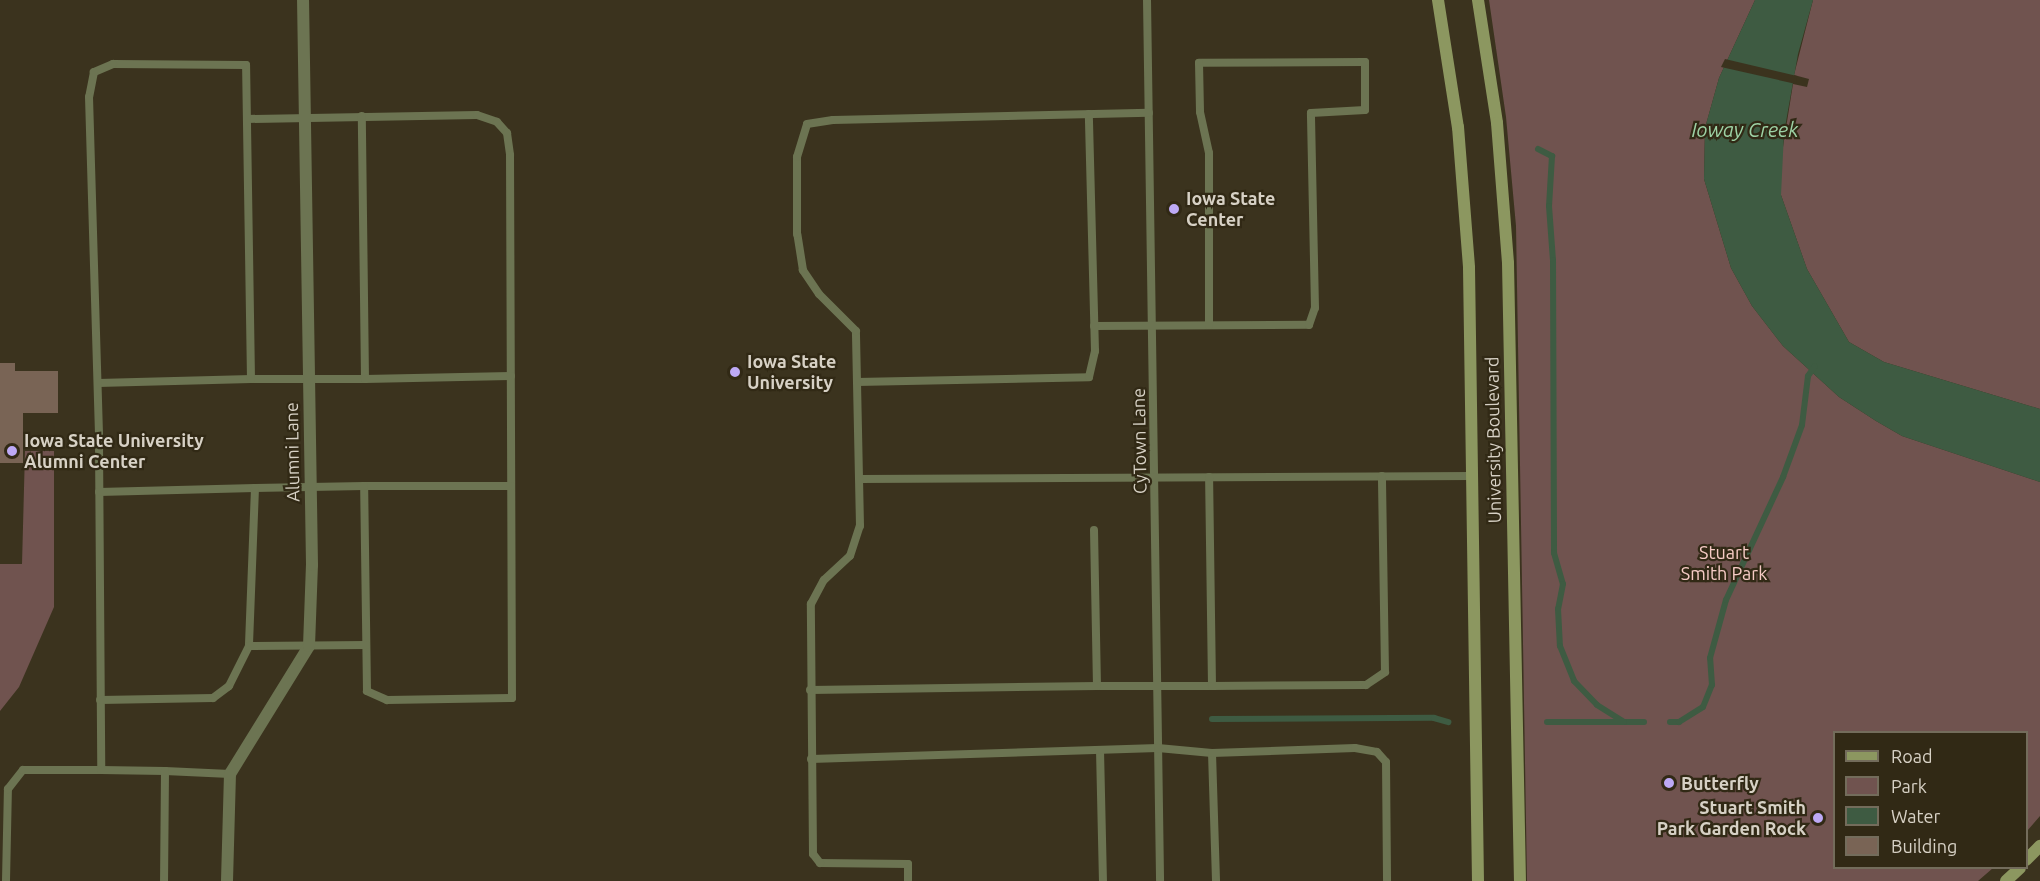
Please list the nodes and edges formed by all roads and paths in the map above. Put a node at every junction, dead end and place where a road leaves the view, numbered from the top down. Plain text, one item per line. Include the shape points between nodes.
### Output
1 (303, 0) edge
2 (1147, 0) edge
3 (1438, 0) edge
4 (1478, 0) edge
5 (1149, 113) junction
6 (1089, 114) junction
7 (305, 116) junction
8 (362, 116) junction
9 (247, 119) junction
10 (1152, 325) junction
11 (1209, 325) junction
12 (1094, 326) junction
13 (511, 376) junction
14 (251, 379) junction
15 (309, 379) junction
16 (364, 379) junction
17 (857, 382) junction
18 (98, 383) junction
19 (1382, 476) junction
20 (1472, 476) junction
21 (1209, 477) junction
22 (1154, 478) junction
23 (860, 479) junction
24 (311, 486) junction
25 (364, 486) junction
26 (511, 486) junction
27 (255, 488) junction
28 (99, 492) junction
29 (1094, 530) dead end
30 (366, 645) junction
31 (249, 646) junction
32 (309, 646) junction
33 (1097, 686) junction
34 (1212, 686) junction
35 (1157, 687) junction
36 (810, 690) junction
37 (100, 700) junction
38 (1158, 748) junction
39 (1100, 750) junction
40 (1212, 753) junction
41 (811, 759) junction
42 (101, 770) junction
43 (165, 771) junction
44 (230, 774) junction
45 (2040, 847) edge
46 (2028, 858) edge
47 (2018, 869) edge
48 (6, 881) edge
49 (164, 881) edge
50 (227, 881) edge
51 (908, 881) edge
52 (1102, 881) edge
53 (1160, 881) edge
54 (1216, 881) edge
55 (1387, 881) edge
56 (1478, 881) edge
57 (1520, 881) edge
58 (2006, 881) edge

1 - 7 street, Alumni Lane
2 - 5 lane, CyTown Lane
3 - 20 main road, University Boulevard via 1458,127 1464,197
4 - 57 main road, University Boulevard via 1497,123 1508,263
5 - 6 lane
5 - 10 lane, CyTown Lane
6 - 12 lane
6 - 17 lane via 832,120 807,124 797,157 798,234 803,270 819,294 856,331
7 - 8 lane
7 - 9 lane
7 - 15 street, Alumni Lane
8 - 13 lane via 477,115 497,122 507,133
8 - 16 lane
9 - 14 lane
9 - 18 lane via 246,65 113,64 94,72 89,97
10 - 11 lane
10 - 12 lane
10 - 22 lane, CyTown Lane
11 - 11 lane via 1308,325 1315,308 1311,112 1365,110 1365,62 1199,63 1200,112 1209,153
12 - 17 lane via 1089,377
13 - 16 lane
13 - 26 lane
14 - 15 lane
14 - 18 lane
15 - 16 lane
15 - 24 street, Alumni Lane
17 - 23 lane
18 - 28 lane
19 - 20 lane
19 - 21 lane
19 - 34 lane via 1385,672 1366,685
20 - 56 main road, University Boulevard
21 - 22 lane
21 - 34 lane
22 - 23 lane
22 - 35 lane, CyTown Lane
23 - 36 lane via 858,540 850,556 814,593 811,604
24 - 25 lane
24 - 27 lane
24 - 32 street, Alumni Lane
25 - 26 lane
25 - 30 lane
26 - 30 lane via 512,698 387,700 367,691
27 - 28 lane
27 - 31 lane
28 - 37 lane
29 - 33 lane
30 - 32 lane
31 - 32 lane
31 - 37 lane via 229,686 213,698
32 - 44 street
33 - 35 lane
33 - 36 lane
34 - 35 lane
35 - 38 lane, CyTown Lane
36 - 41 lane
37 - 42 lane
38 - 39 lane
38 - 40 lane
38 - 53 lane, CyTown Lane
39 - 41 lane
39 - 52 lane
40 - 54 lane
40 - 55 lane via 1355,748 1377,752 1386,762
41 - 51 lane via 814,859 826,864 908,864
42 - 43 lane
42 - 48 lane via 23,770 8,789
43 - 44 lane
43 - 49 lane
44 - 50 street
45 - 46 main road
47 - 58 main road

